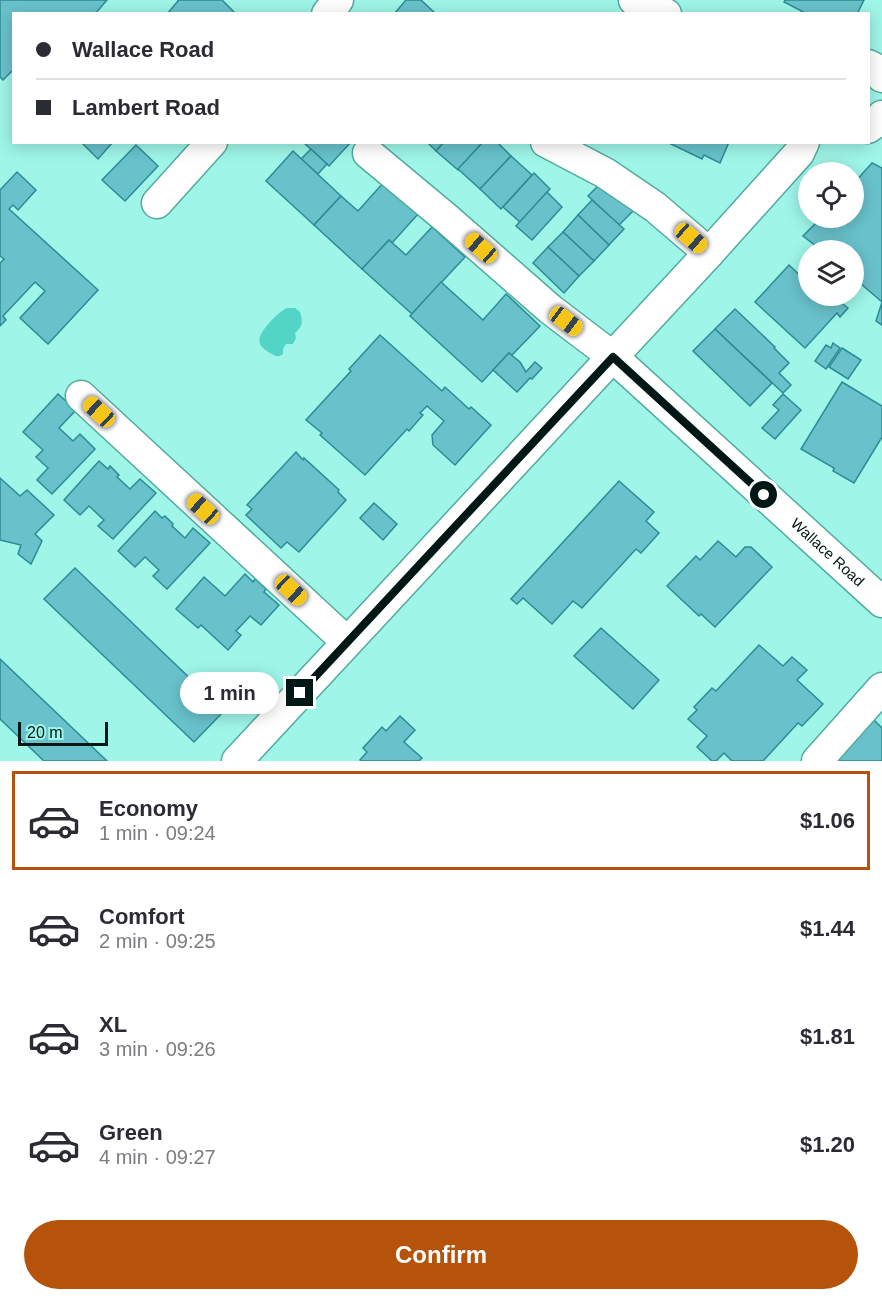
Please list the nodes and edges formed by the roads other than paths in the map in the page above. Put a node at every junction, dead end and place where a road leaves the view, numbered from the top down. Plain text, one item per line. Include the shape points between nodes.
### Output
1 (338, 0) edge
2 (634, 0) edge
3 (329, 12) edge
4 (661, 12) edge
5 (882, 53) edge
6 (870, 62) edge
7 (870, 65) edge
8 (882, 77) edge
9 (210, 144) edge
10 (550, 144) edge
11 (807, 146) edge
12 (368, 153) dead end
13 (157, 203) dead end
14 (709, 253) junction
15 (613, 357) junction
16 (81, 396) dead end
17 (882, 602) edge
18 (347, 642) junction
19 (882, 688) edge
20 (237, 761) edge
21 (817, 761) edge

1 - 3 street
2 - 4 street
5 - 6 street
7 - 8 street
9 - 13 street
10 - 14 street via 622,184
11 - 14 street
12 - 15 street, Wallace Road via 550,309
14 - 15 street
15 - 17 street, Wallace Road
15 - 18 street
16 - 18 street
18 - 20 street
19 - 21 street

